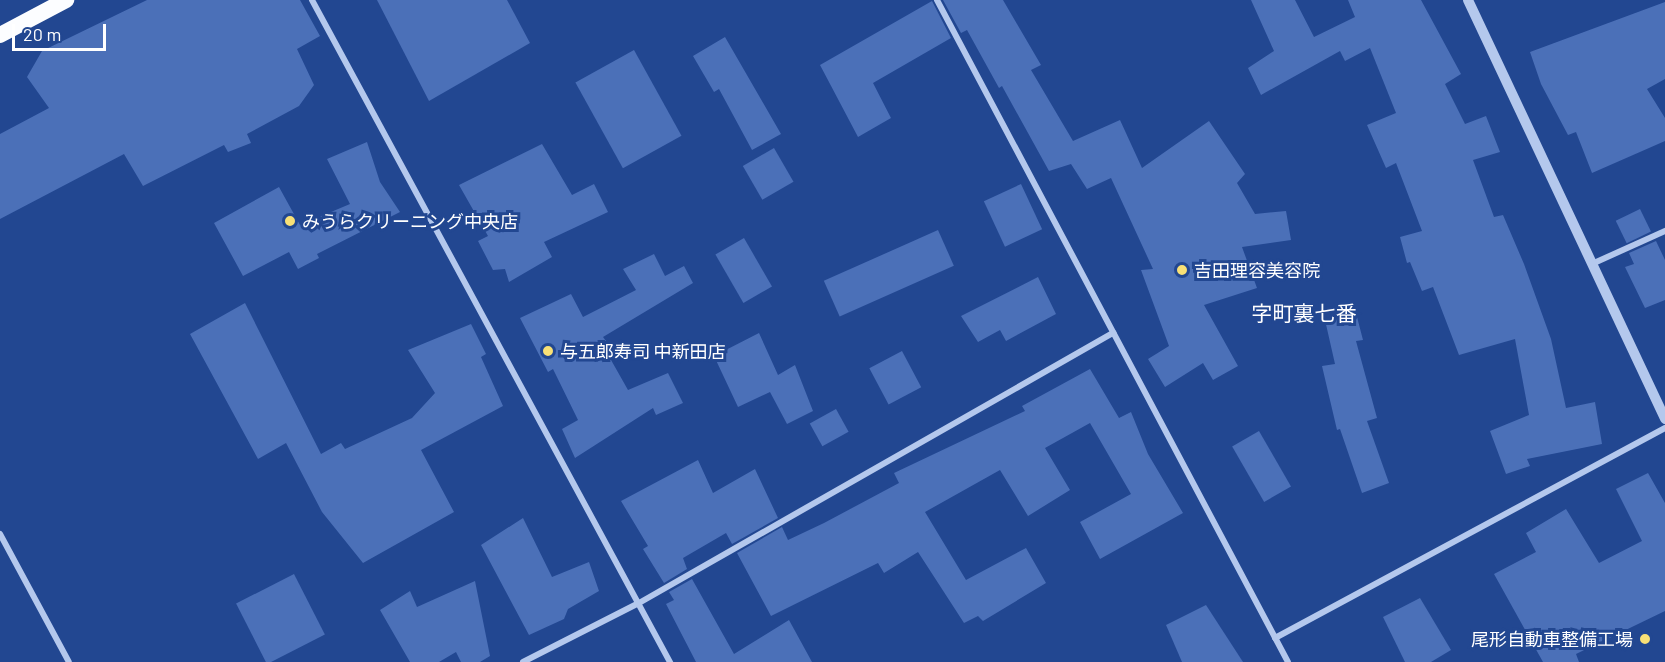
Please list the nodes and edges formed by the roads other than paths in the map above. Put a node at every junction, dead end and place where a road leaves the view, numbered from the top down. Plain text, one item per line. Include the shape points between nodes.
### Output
1 (66, 0) edge
2 (312, 0) edge
3 (937, 0) edge
4 (1468, 0) edge
5 (0, 35) edge
6 (1665, 231) edge
7 (1594, 263) junction
8 (1113, 333) junction
9 (1665, 419) edge
10 (1665, 428) edge
11 (0, 534) edge
12 (639, 603) junction
13 (1275, 638) junction
14 (69, 662) edge
15 (523, 662) edge
16 (670, 662) edge
17 (1288, 662) edge

1 - 5 highway
2 - 12 street
3 - 8 street
4 - 7 street
6 - 7 street
7 - 9 street
8 - 12 street
8 - 13 street
10 - 13 street
11 - 14 street
12 - 15 street
12 - 16 street
13 - 17 street

